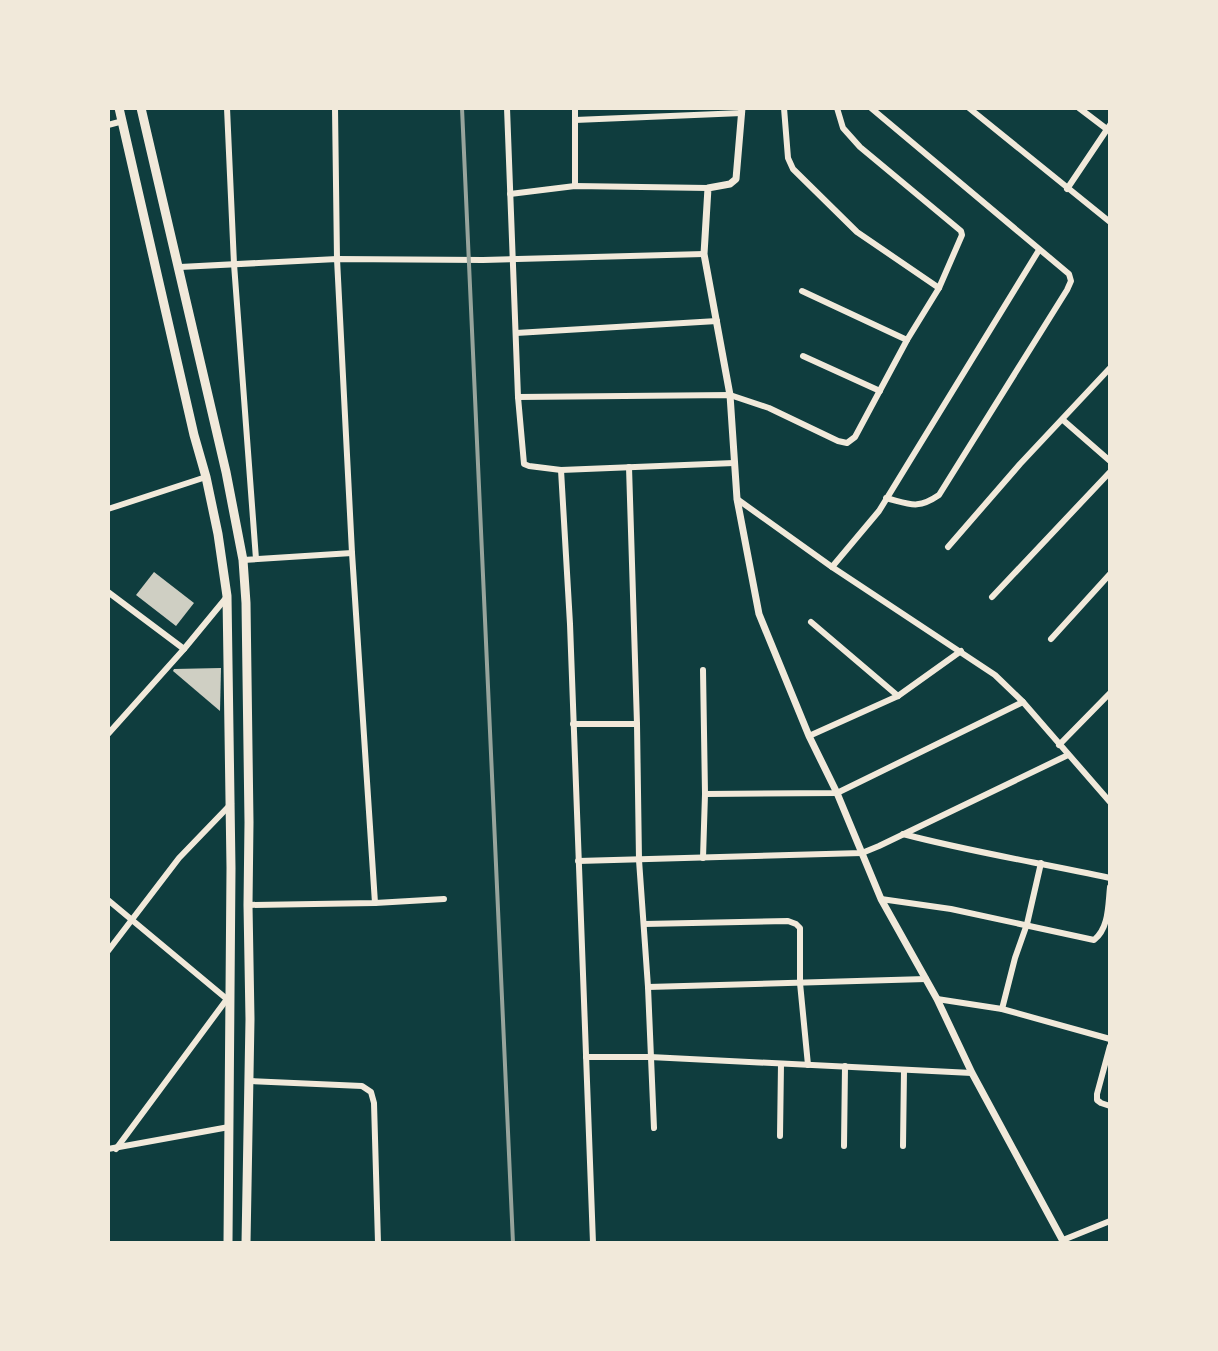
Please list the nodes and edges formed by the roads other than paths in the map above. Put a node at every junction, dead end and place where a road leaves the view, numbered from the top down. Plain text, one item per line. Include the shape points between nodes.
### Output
1 (119, 108) edge
2 (141, 108) edge
3 (227, 108) edge
4 (335, 108) edge
5 (507, 108) edge
6 (575, 108) edge
7 (784, 108) edge
8 (837, 108) edge
9 (871, 108) edge
10 (970, 108) edge
11 (1079, 108) edge
12 (742, 111) edge
13 (669, 112) edge
14 (575, 120) junction
15 (123, 121) junction
16 (108, 125) edge
17 (1109, 129) edge
18 (575, 186) junction
19 (708, 188) junction
20 (1067, 189) junction
21 (510, 194) junction
22 (1110, 222) edge
23 (1039, 250) junction
24 (704, 254) junction
25 (337, 259) junction
26 (511, 260) junction
27 (234, 264) junction
28 (180, 267) junction
29 (939, 288) junction
30 (802, 291) dead end
31 (717, 321) junction
32 (516, 333) junction
33 (907, 340) junction
34 (803, 356) dead end
35 (1110, 368) edge
36 (880, 391) junction
37 (730, 395) junction
38 (518, 397) junction
39 (1063, 420) junction
40 (1110, 461) edge
41 (734, 463) junction
42 (629, 467) junction
43 (561, 470) junction
44 (1110, 472) edge
45 (206, 477) junction
46 (886, 498) junction
47 (737, 499) junction
48 (108, 509) edge
49 (948, 547) dead end
50 (352, 553) junction
51 (256, 559) junction
52 (243, 560) junction
53 (832, 567) junction
54 (1110, 574) edge
55 (108, 592) edge
56 (227, 596) junction
57 (992, 597) dead end
58 (811, 622) dead end
59 (1051, 639) dead end
60 (184, 649) junction
61 (961, 651) junction
62 (703, 670) dead end
63 (1110, 693) edge
64 (898, 696) junction
65 (1023, 702) junction
66 (573, 724) junction
67 (637, 724) junction
68 (108, 734) edge
69 (809, 736) junction
70 (1059, 745) junction
71 (1068, 755) junction
72 (837, 793) junction
73 (705, 794) junction
74 (1110, 802) edge
75 (231, 804) junction
76 (903, 834) junction
77 (862, 853) junction
78 (703, 858) junction
79 (639, 860) junction
80 (578, 861) junction
81 (1041, 863) junction
82 (1110, 878) edge
83 (1110, 887) edge
84 (444, 899) dead end
85 (881, 899) junction
86 (108, 900) edge
87 (375, 903) junction
88 (248, 905) junction
89 (132, 919) junction
90 (644, 924) junction
91 (1027, 924) junction
92 (108, 951) edge
93 (926, 979) junction
94 (800, 983) junction
95 (648, 987) junction
96 (937, 999) junction
97 (228, 1000) junction
98 (1002, 1009) junction
99 (1110, 1039) edge
100 (1110, 1046) edge
101 (586, 1057) junction
102 (650, 1057) junction
103 (781, 1064) junction
104 (808, 1065) junction
105 (845, 1066) junction
106 (904, 1070) junction
107 (972, 1073) junction
108 (249, 1081) junction
109 (1110, 1106) edge
110 (229, 1127) junction
111 (654, 1128) dead end
112 (780, 1136) dead end
113 (844, 1146) dead end
114 (903, 1146) dead end
115 (108, 1149) edge
116 (116, 1149) junction
117 (1110, 1221) edge
118 (1064, 1242) edge
119 (228, 1243) edge
120 (246, 1243) edge
121 (378, 1243) edge
122 (593, 1243) edge

1 - 15 main road
2 - 28 main road
3 - 27 street
4 - 25 street
5 - 21 street
6 - 14 street
7 - 29 street via 793,169 857,232
8 - 29 street via 843,128 860,147 961,231 962,240
9 - 23 street
10 - 20 street
11 - 17 street
12 - 13 street
12 - 19 street via 736,179
13 - 14 street
14 - 18 street
15 - 16 street
15 - 45 main road
17 - 20 street
18 - 19 street
18 - 21 street
19 - 24 street
20 - 22 street
21 - 26 street
23 - 46 street
23 - 46 street via 1069,274 1067,290 939,495 918,505
24 - 26 street
24 - 31 street
25 - 26 street
25 - 27 street
25 - 50 street
26 - 32 street
27 - 28 street
27 - 51 street
28 - 52 main road
29 - 33 street
30 - 33 street
31 - 32 street
31 - 37 street
32 - 38 street
33 - 36 street
34 - 36 street
35 - 39 street
36 - 37 street via 847,443
37 - 38 street
37 - 41 street
38 - 43 street via 524,464
39 - 40 street
39 - 49 street
41 - 42 street
41 - 47 street
42 - 43 street
42 - 67 street
43 - 66 street
44 - 57 street
45 - 48 street
45 - 56 main road
46 - 53 street
47 - 53 street
47 - 69 street via 759,614
50 - 51 street
50 - 87 street
51 - 52 street
52 - 88 main road
53 - 61 street
54 - 59 street
55 - 60 street
56 - 60 street
56 - 75 main road
58 - 64 street
60 - 68 street
61 - 64 street
61 - 65 street
62 - 73 street
63 - 70 street
64 - 69 street
65 - 70 street
65 - 72 street
66 - 67 street
66 - 80 street
67 - 79 street
69 - 72 street
70 - 71 street
71 - 74 street
71 - 76 street
72 - 73 street
72 - 77 street
73 - 78 street
75 - 89 street via 179,858
75 - 97 main road
76 - 77 street
76 - 81 street
77 - 78 street
77 - 85 street
78 - 79 street
79 - 80 street
79 - 90 street
80 - 101 street
81 - 82 street
81 - 91 street
83 - 91 street via 1105,924 1094,940
84 - 87 street
85 - 91 street
85 - 93 street
86 - 89 street
87 - 88 street
88 - 108 main road
89 - 92 street
89 - 97 street
90 - 94 street via 796,924
90 - 95 street
91 - 98 street
93 - 94 street
93 - 96 street
94 - 95 street
94 - 104 street
95 - 102 street
96 - 98 street
96 - 107 street
97 - 110 main road
97 - 116 street
98 - 99 street
100 - 109 street via 1097,1094 1097,1100
101 - 102 street
101 - 122 street
102 - 103 street
102 - 111 street
103 - 104 street
103 - 112 street
104 - 105 street
105 - 106 street
105 - 113 street
106 - 107 street
106 - 114 street
107 - 118 street
108 - 120 main road
108 - 121 street via 362,1086 371,1092
110 - 116 street
110 - 119 main road
115 - 116 street
117 - 118 street

